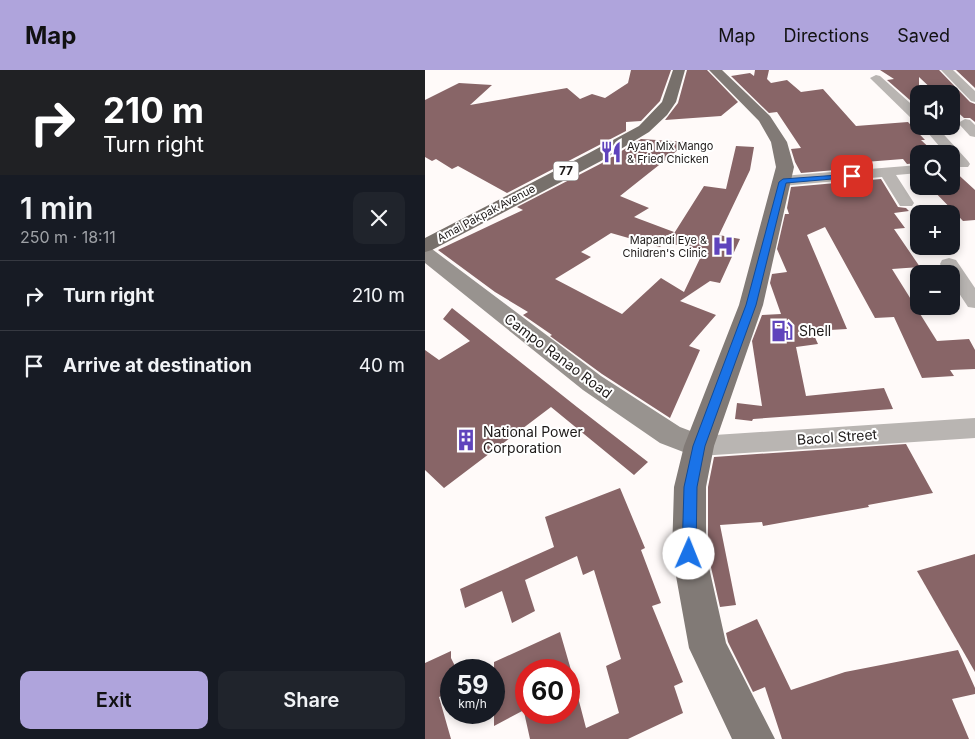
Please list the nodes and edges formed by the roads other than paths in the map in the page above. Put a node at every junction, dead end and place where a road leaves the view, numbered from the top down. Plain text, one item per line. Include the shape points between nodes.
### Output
1 (679, 70) edge
2 (715, 70) edge
3 (947, 70) edge
4 (877, 78) dead end
5 (975, 98) edge
6 (910, 109) edge
7 (937, 135) edge
8 (967, 165) edge
9 (910, 170) edge
10 (887, 173) junction
11 (783, 182) junction
12 (906, 203) dead end
13 (425, 246) edge
14 (425, 253) edge
15 (949, 264) dead end
16 (975, 302) edge
17 (975, 428) edge
18 (699, 446) junction
19 (754, 739) edge

1 - 13 highway, Amai Pakpak Avenue / 77 via 669,102 644,129
2 - 11 main road via 774,132 783,153
3 - 5 street
4 - 6 street
7 - 8 street
9 - 10 street
10 - 11 street
10 - 12 street
11 - 18 main road via 751,305
14 - 18 main road, Campo Ranao Road via 592,384 670,435
15 - 16 street
17 - 18 street, Bacol Street
18 - 19 main road via 690,487 689,554 708,648

